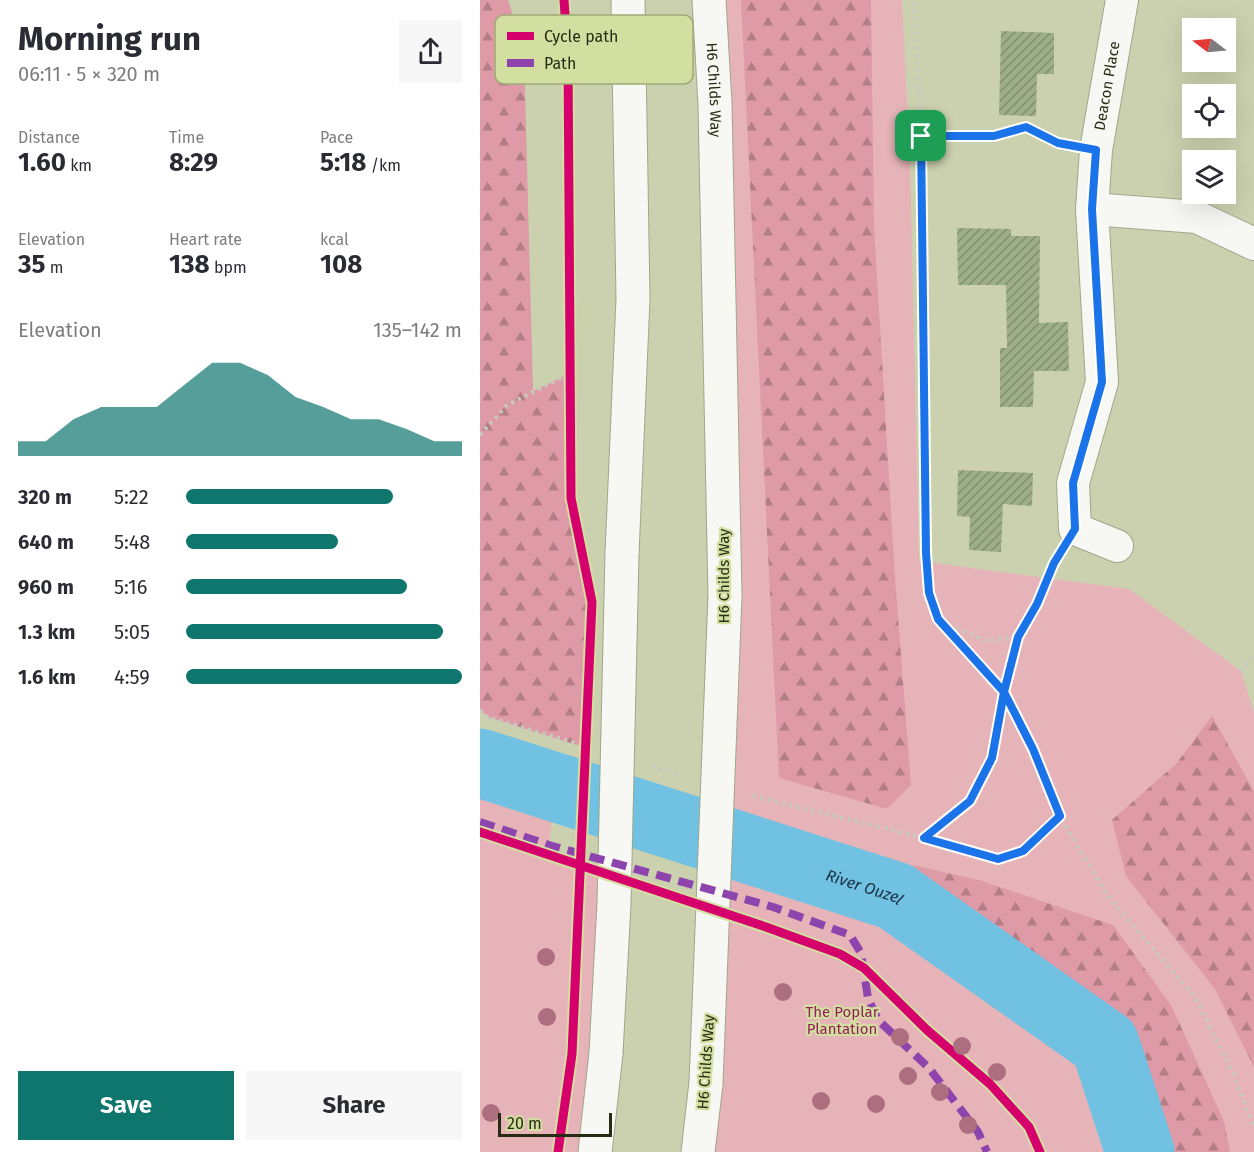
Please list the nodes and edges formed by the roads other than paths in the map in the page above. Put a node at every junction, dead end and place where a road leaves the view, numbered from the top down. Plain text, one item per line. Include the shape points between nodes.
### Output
1 (628, 0) edge
2 (709, 0) edge
3 (1122, 0) edge
4 (628, 15) edge
5 (629, 84) edge
6 (1092, 209) junction
7 (1254, 244) edge
8 (1116, 546) dead end
9 (596, 1152) edge
10 (698, 1152) edge

1 - 4 street, bridge
2 - 10 street, H6 Childs Way, bridge via 715,104 725,596 706,1083
3 - 6 street, Deacon Place via 1096,150
5 - 9 street, bridge via 633,299 614,904
6 - 7 street via 1197,217
6 - 8 street, Deacon Place via 1102,382 1073,483 1075,529

